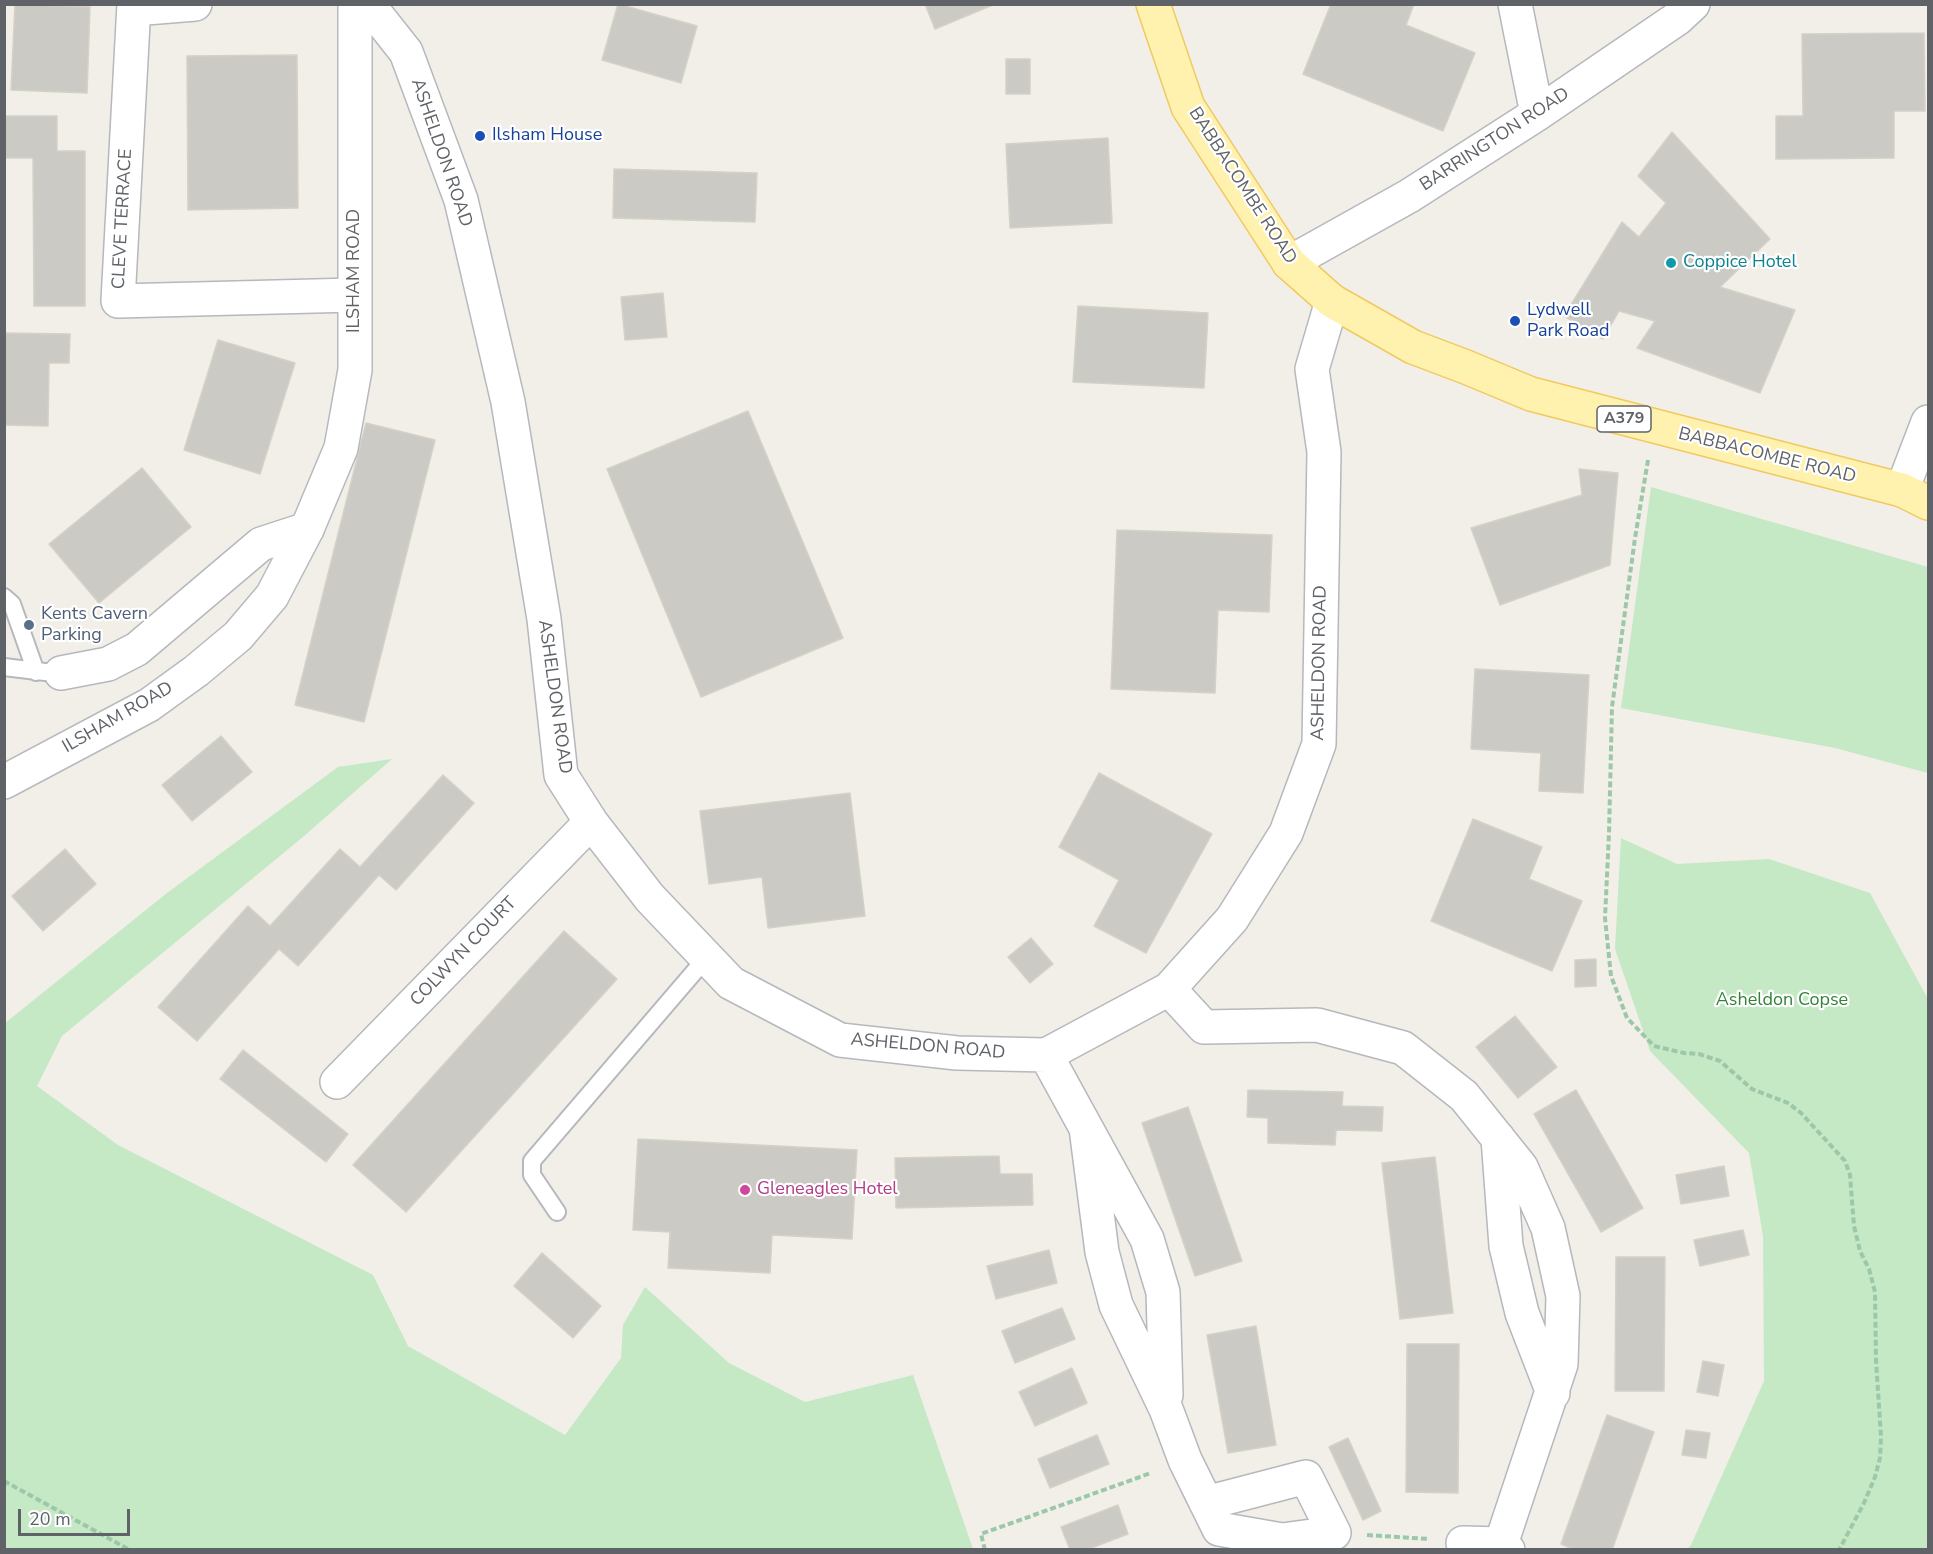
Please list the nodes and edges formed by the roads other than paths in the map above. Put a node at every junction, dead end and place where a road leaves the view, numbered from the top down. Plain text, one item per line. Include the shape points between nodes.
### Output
1 (195, 4) edge
2 (356, 4) edge
3 (368, 4) edge
4 (1153, 4) edge
5 (1515, 4) edge
6 (1693, 4) edge
7 (134, 7) edge
8 (1537, 114) junction
9 (1289, 263) junction
10 (354, 295) junction
11 (1332, 301) junction
12 (1929, 422) edge
13 (1915, 496) edge
14 (307, 529) junction
15 (4, 597) edge
16 (4, 667) edge
17 (48, 672) junction
18 (4, 782) edge
19 (591, 822) junction
20 (707, 957) junction
21 (1169, 989) junction
22 (1046, 1055) junction
23 (337, 1082) dead end
24 (1086, 1128) junction
25 (1497, 1138) junction
26 (557, 1212) dead end
27 (1548, 1228) junction
28 (1147, 1239) junction
29 (1506, 1246) junction
30 (1102, 1252) junction
31 (1163, 1292) junction
32 (1563, 1296) junction
33 (1116, 1305) junction
34 (1522, 1313) junction
35 (1552, 1393) junction
36 (1166, 1409) junction
37 (1206, 1503) junction
38 (1463, 1543) road end
39 (1504, 1547) edge

1 - 7 street
2 - 10 street, ILSHAM ROAD
3 - 19 street, ASHELDON ROAD via 406,52 461,200 508,402 544,619 561,775
4 - 9 main road, BABBACOMBE ROAD / A379 via 1188,106
5 - 8 street
6 - 8 street, BARRINGTON ROAD
7 - 10 street, CLEVE TERRACE via 118,301
8 - 9 street, BARRINGTON ROAD via 1409,196
9 - 11 main road, BABBACOMBE ROAD / A379
10 - 14 street, ILSHAM ROAD via 355,370 341,448
11 - 13 main road, BABBACOMBE ROAD / A379 via 1413,347 1531,394
11 - 21 street, ASHELDON ROAD via 1312,369 1324,452 1319,744 1286,833 1232,919
12 - 13 street
14 - 17 street via 261,544 137,650 108,664
14 - 18 street, ILSHAM ROAD via 272,596 238,636 205,664 148,705
15 - 17 lane via 12,604
16 - 17 lane
19 - 20 street, ASHELDON ROAD via 650,898
19 - 23 street, COLWYN COURT
20 - 22 street, ASHELDON ROAD via 731,983 840,1040 957,1053
20 - 26 lane via 532,1161 532,1175
21 - 22 street, ASHELDON ROAD
21 - 25 street via 1204,1027 1317,1025 1403,1048 1464,1096
22 - 24 street
24 - 28 street
24 - 30 street
25 - 27 street via 1521,1167
25 - 29 street
27 - 29 street
27 - 32 street
28 - 30 street
28 - 31 street
29 - 34 street
30 - 33 street
31 - 33 street
31 - 36 street
32 - 34 street
32 - 35 street via 1561,1365
33 - 36 street
34 - 35 street
35 - 39 street
36 - 37 street
37 - 37 street via 1306,1478 1334,1533 1282,1540 1219,1529
38 - 39 street

